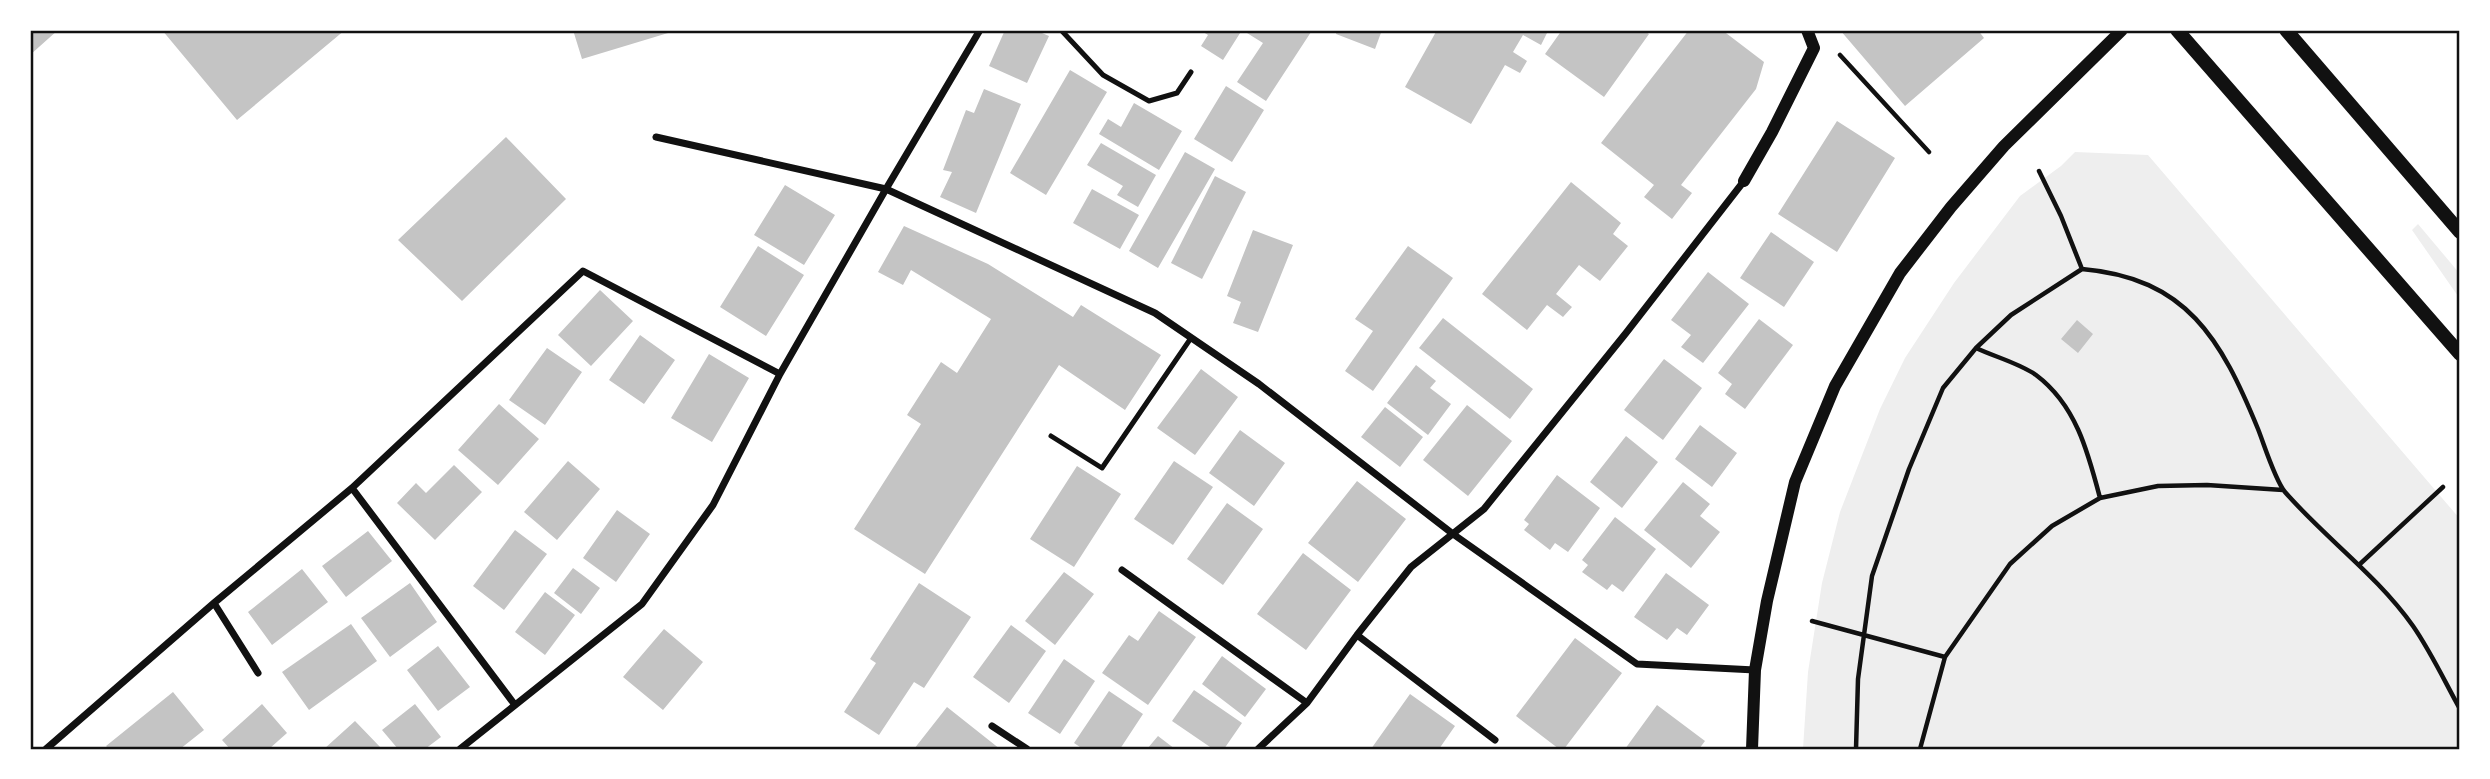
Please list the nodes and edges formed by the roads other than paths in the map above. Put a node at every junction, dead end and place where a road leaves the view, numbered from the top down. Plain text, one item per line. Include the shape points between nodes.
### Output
1 (981, 30) edge
2 (1061, 30) edge
3 (1807, 30) edge
4 (2122, 30) edge
5 (2177, 30) edge
6 (2286, 30) edge
7 (1191, 72) dead end
8 (656, 136) dead end
9 (1744, 181) joint
10 (886, 189) junction
11 (2460, 232) edge
12 (1191, 338) junction
13 (2460, 354) edge
14 (780, 374) junction
15 (1051, 436) dead end
16 (352, 488) junction
17 (1453, 534) junction
18 (1122, 570) dead end
19 (214, 603) junction
20 (1357, 635) junction
21 (1755, 670) junction
22 (258, 673) dead end
23 (1307, 703) junction
24 (515, 705) junction
25 (992, 726) dead end
26 (1495, 740) dead end
27 (46, 749) edge
28 (460, 749) edge
29 (1027, 749) edge
30 (1258, 749) edge
31 (1752, 749) edge

1 - 10 street
2 - 7 lane via 1103,75 1149,101 1177,93
3 - 9 street via 1814,48
4 - 21 street via 1959,197 1900,273 1835,386 1795,482
5 - 13 main road
6 - 11 main road
8 - 10 street
9 - 17 street via 1484,509
10 - 12 street via 1155,313
10 - 14 street
12 - 15 lane via 1102,468
12 - 17 street via 1259,384
14 - 16 street via 583,271
14 - 24 street via 713,505 642,604
16 - 19 street
16 - 24 street
17 - 20 street via 1411,567
17 - 21 street via 1637,664
18 - 23 street
19 - 22 street
19 - 27 street
20 - 23 street
20 - 26 street
21 - 31 street
23 - 30 street
24 - 28 street
25 - 29 street

